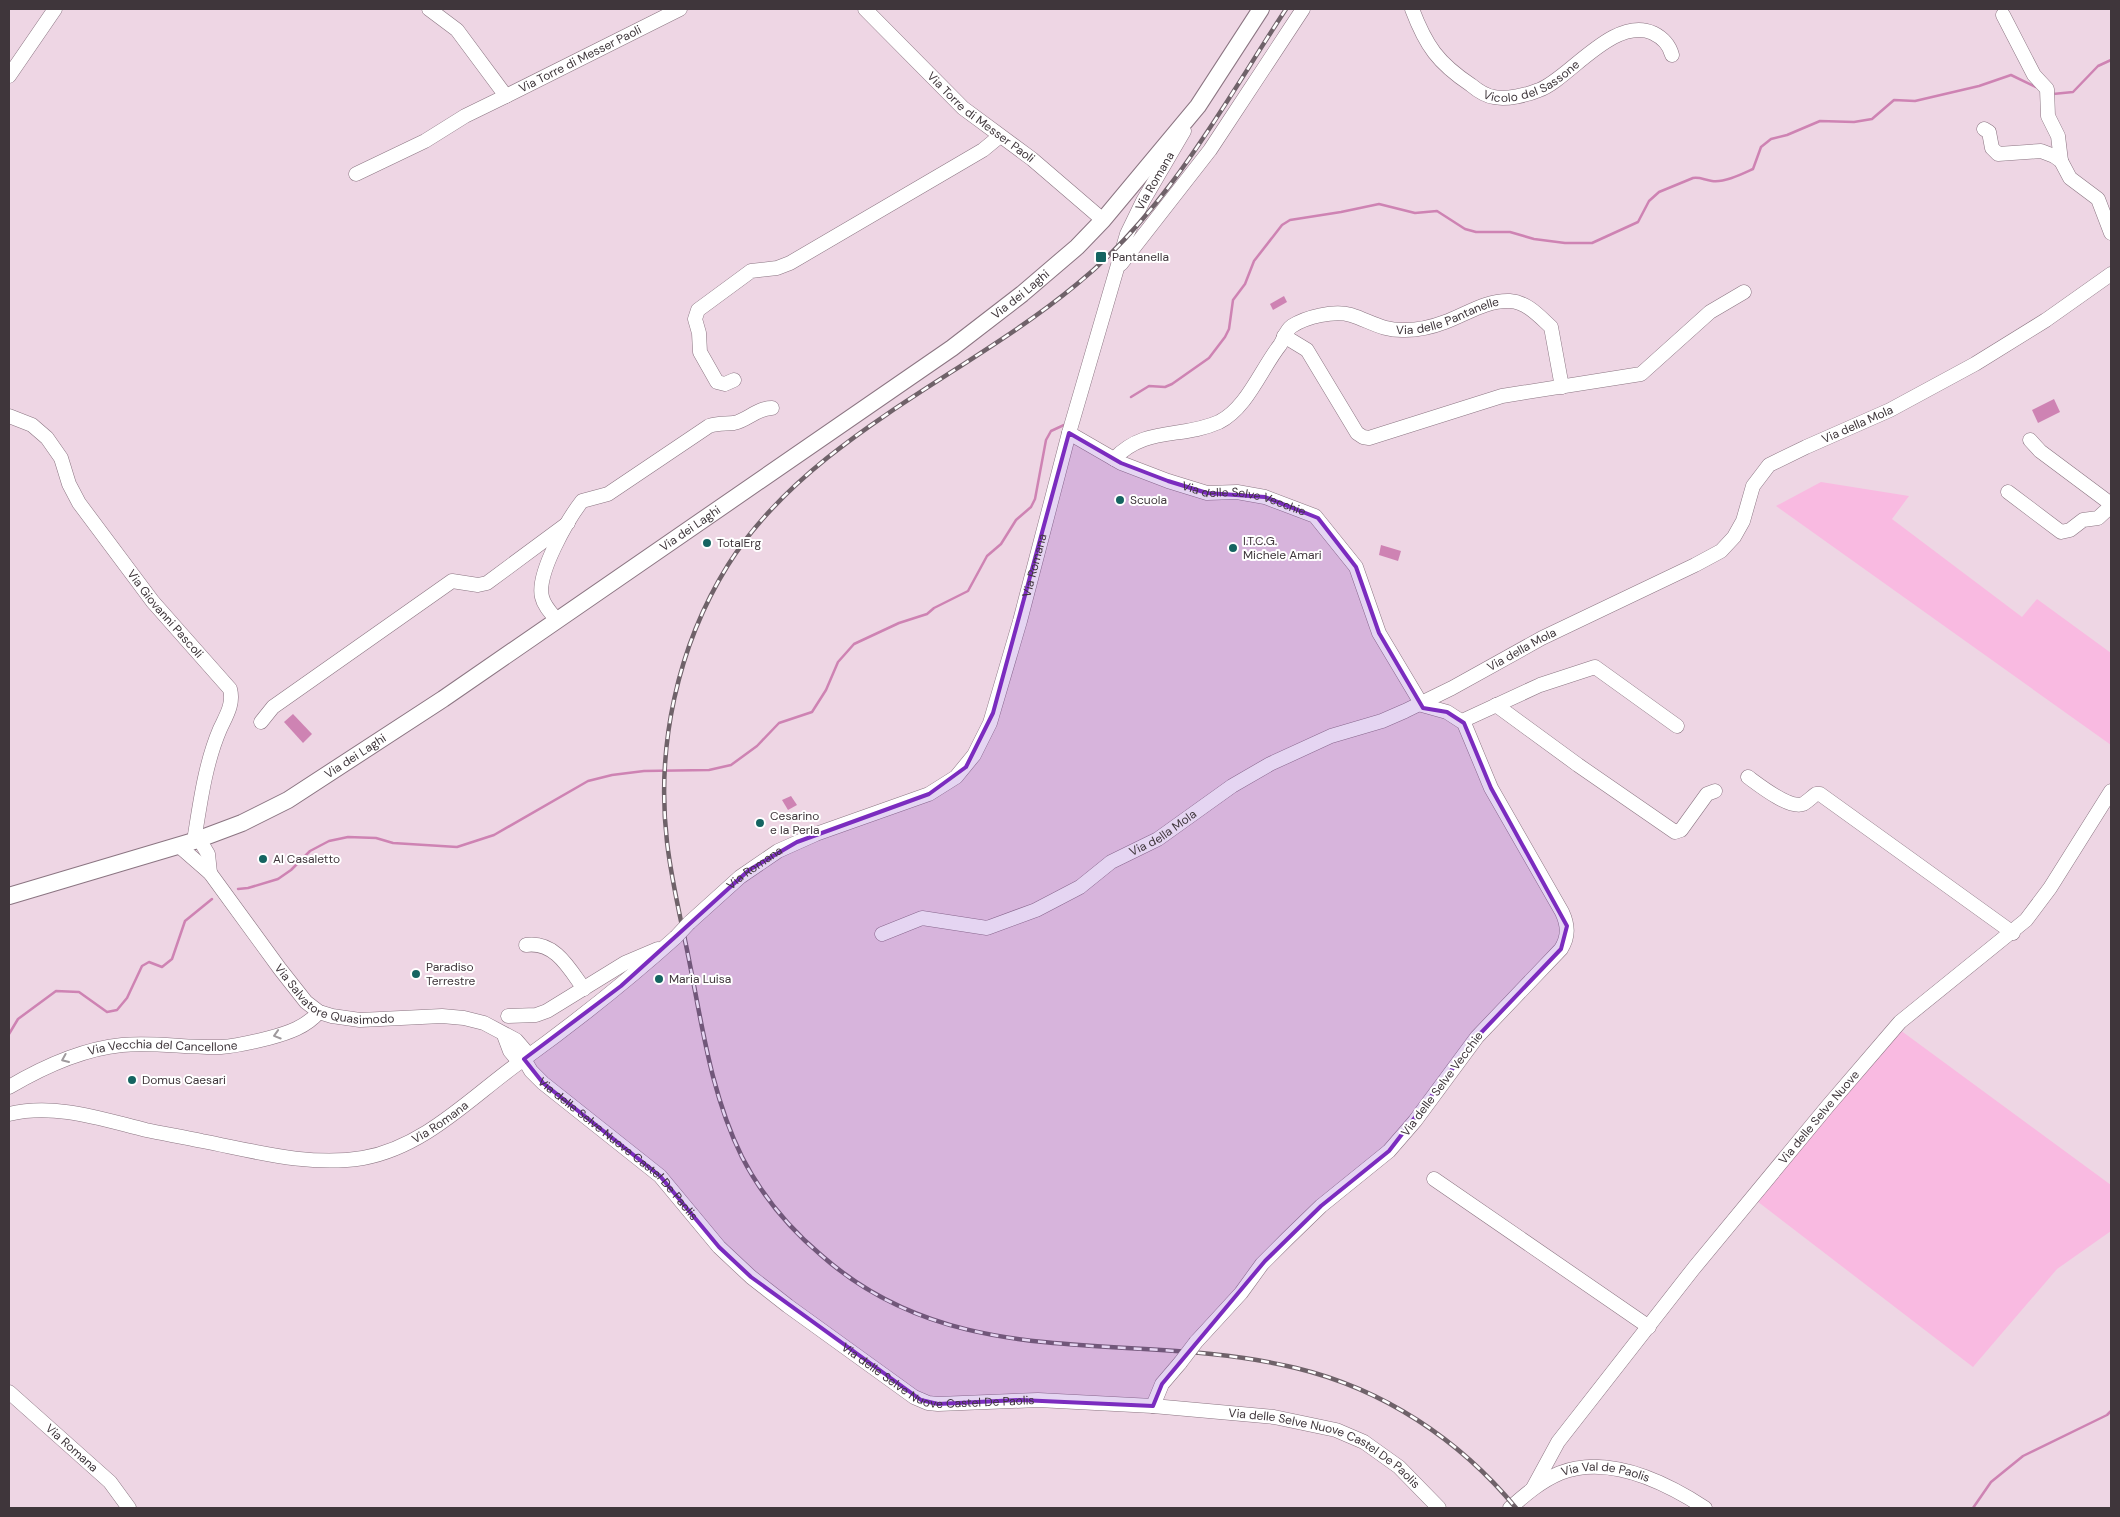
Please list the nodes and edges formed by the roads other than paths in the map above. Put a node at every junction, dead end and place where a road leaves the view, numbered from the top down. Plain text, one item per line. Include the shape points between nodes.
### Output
1 (54, 9) edge
2 (429, 9) edge
3 (680, 9) edge
4 (865, 9) edge
5 (1261, 9) edge
6 (1302, 9) edge
7 (1412, 9) edge
8 (2003, 15) dead end
9 (1672, 55) dead end
10 (9, 76) edge
11 (506, 96) junction
12 (1198, 106) junction
13 (1984, 130) dead end
14 (1000, 136) junction
15 (2061, 161) junction
16 (356, 174) dead end
17 (1103, 220) junction
18 (2111, 233) edge
19 (1118, 268) junction
20 (2111, 274) edge
21 (1744, 292) dead end
22 (1284, 336) junction
23 (734, 380) dead end
24 (1562, 387) junction
25 (772, 408) dead end
26 (9, 416) edge
27 (1070, 433) junction
28 (2030, 440) dead end
29 (1114, 459) junction
30 (2008, 492) dead end
31 (2111, 505) edge
32 (568, 523) junction
33 (557, 620) junction
34 (1421, 703) junction
35 (1496, 705) junction
36 (1462, 721) junction
37 (261, 722) dead end
38 (1677, 726) dead end
39 (1748, 777) dead end
40 (1715, 791) dead end
41 (2111, 791) edge
42 (195, 843) junction
43 (210, 872) junction
44 (9, 896) edge
45 (2013, 933) junction
46 (882, 934) dead end
47 (671, 941) junction
48 (526, 945) dead end
49 (584, 989) junction
50 (318, 1012) junction
51 (508, 1016) dead end
52 (524, 1059) junction
53 (9, 1087) edge
54 (9, 1114) edge
55 (1434, 1178) dead end
56 (1649, 1327) junction
57 (9, 1392) edge
58 (1153, 1406) junction
59 (1533, 1488) junction
60 (1437, 1507) edge
61 (129, 1508) edge
62 (1510, 1508) edge
63 (1705, 1508) edge

1 - 10 street
2 - 11 street, Via Torre di Messer Paoli via 457,30
3 - 11 street, Via Torre di Messer Paoli
4 - 14 street, Via Torre di Messer Paoli via 963,108
5 - 12 main road, Via dei Laghi
6 - 19 street via 1210,150
7 - 9 street, Vicolo del Sassone via 1442,64 1493,97 1504,98 1540,90 1600,45 1631,32 1654,34 1669,46
8 - 15 street via 2034,75 2048,93 2048,116 2058,136
11 - 16 street, Via Torre di Messer Paoli via 425,141
12 - 17 main road, Via dei Laghi
12 - 19 street, Via Romana via 1137,212
13 - 15 street via 1989,132 1992,148 1998,154 2042,151
14 - 17 street, Via Torre di Messer Paoli
14 - 23 street via 983,150 790,263 751,271 698,310 695,319 700,352 717,382 725,384
15 - 18 street via 2070,178 2098,199
17 - 33 main road, Via dei Laghi via 1065,257 969,336
19 - 27 street, Via Romana
20 - 34 street, Via della Mola via 1975,364 1890,410 1769,466 1753,486 1736,534 1717,553 1542,638
21 - 24 street via 1710,312 1642,374
22 - 24 street via 1307,350 1358,433 1366,438 1490,399
22 - 24 street, Via delle Pantanelle via 1291,327 1309,319 1339,313 1392,330 1415,330 1446,322 1490,304 1512,301 1524,305 1551,327
22 - 29 street, Via delle Pantanelle via 1245,397 1226,417 1186,431 1142,439 1126,446
25 - 32 street via 762,408 735,423 709,426 608,494 582,501
26 - 42 street, Via Giovanni Pascoli via 32,425 47,438 61,458 79,504 153,602 230,689 231,704 208,768
27 - 29 street, Via delle Selve Vecchie
27 - 47 street, Via Romana, bridge via 1038,561 993,713 966,767 925,796 816,834 778,851 740,876
28 - 31 street
29 - 34 street, Via delle Selve Vecchie via 1203,492 1253,494 1278,500 1315,516 1356,567 1377,628
30 - 31 street via 2060,532 2070,530 2083,520 2098,518
32 - 33 street via 542,577 542,596
32 - 37 street via 487,583 478,585 452,581 273,707
33 - 42 main road, Via dei Laghi via 314,784 264,813
34 - 36 street via 1424,708 1442,710
34 - 46 street, Via della Mola via 1382,721 1331,736 1247,776 1158,839 1111,862 1080,887 1036,910 987,928 922,918
35 - 36 street
35 - 38 street via 1540,684 1595,667
35 - 40 street via 1675,832 1682,830 1707,794
36 - 58 street, Via delle Selve Vecchie, bridge via 1491,788 1564,916 1567,928 1565,943 1477,1037 1390,1151 1321,1206 1262,1264 1162,1384
39 - 45 street via 1772,794 1798,804 1820,794
41 - 45 street, Via delle Selve Nuove via 2039,905
42 - 43 street, Via Salvatore Quasimodo
42 - 43 street, Via Salvatore Quasimodo via 208,854
42 - 44 main road, Via dei Laghi
43 - 50 street, Via Salvatore Quasimodo via 280,969
45 - 56 street, Via delle Selve Nuove via 1896,1026
47 - 49 street via 631,960
47 - 52 street, Via Romana via 617,989
48 - 49 street via 535,944 554,952
49 - 51 street via 536,1015
50 - 52 street, Via Salvatore Quasimodo via 360,1020 458,1017 484,1023 504,1035 510,1051
50 -> 53 street, Via Vecchia del Cancellone via 294,1030 241,1044 221,1047 149,1043 76,1054
52 - 54 street, Via Romana via 459,1110 420,1135 385,1152 353,1159 313,1160 271,1155 79,1114 38,1110
52 - 58 street, Via delle Selve Nuove Castel De Paolis via 543,1083 660,1176 719,1247 751,1277 914,1397 938,1404 1020,1400
55 - 56 street
56 - 59 street, Via delle Selve Nuove via 1556,1445
57 - 61 street, Via Romana via 110,1482
58 - 60 street, Via delle Selve Nuove Castel De Paolis via 1261,1414 1345,1433 1388,1458
59 - 62 street, Via Val de Paolis
59 - 63 street, Via Val de Paolis via 1568,1470 1608,1468 1642,1476

